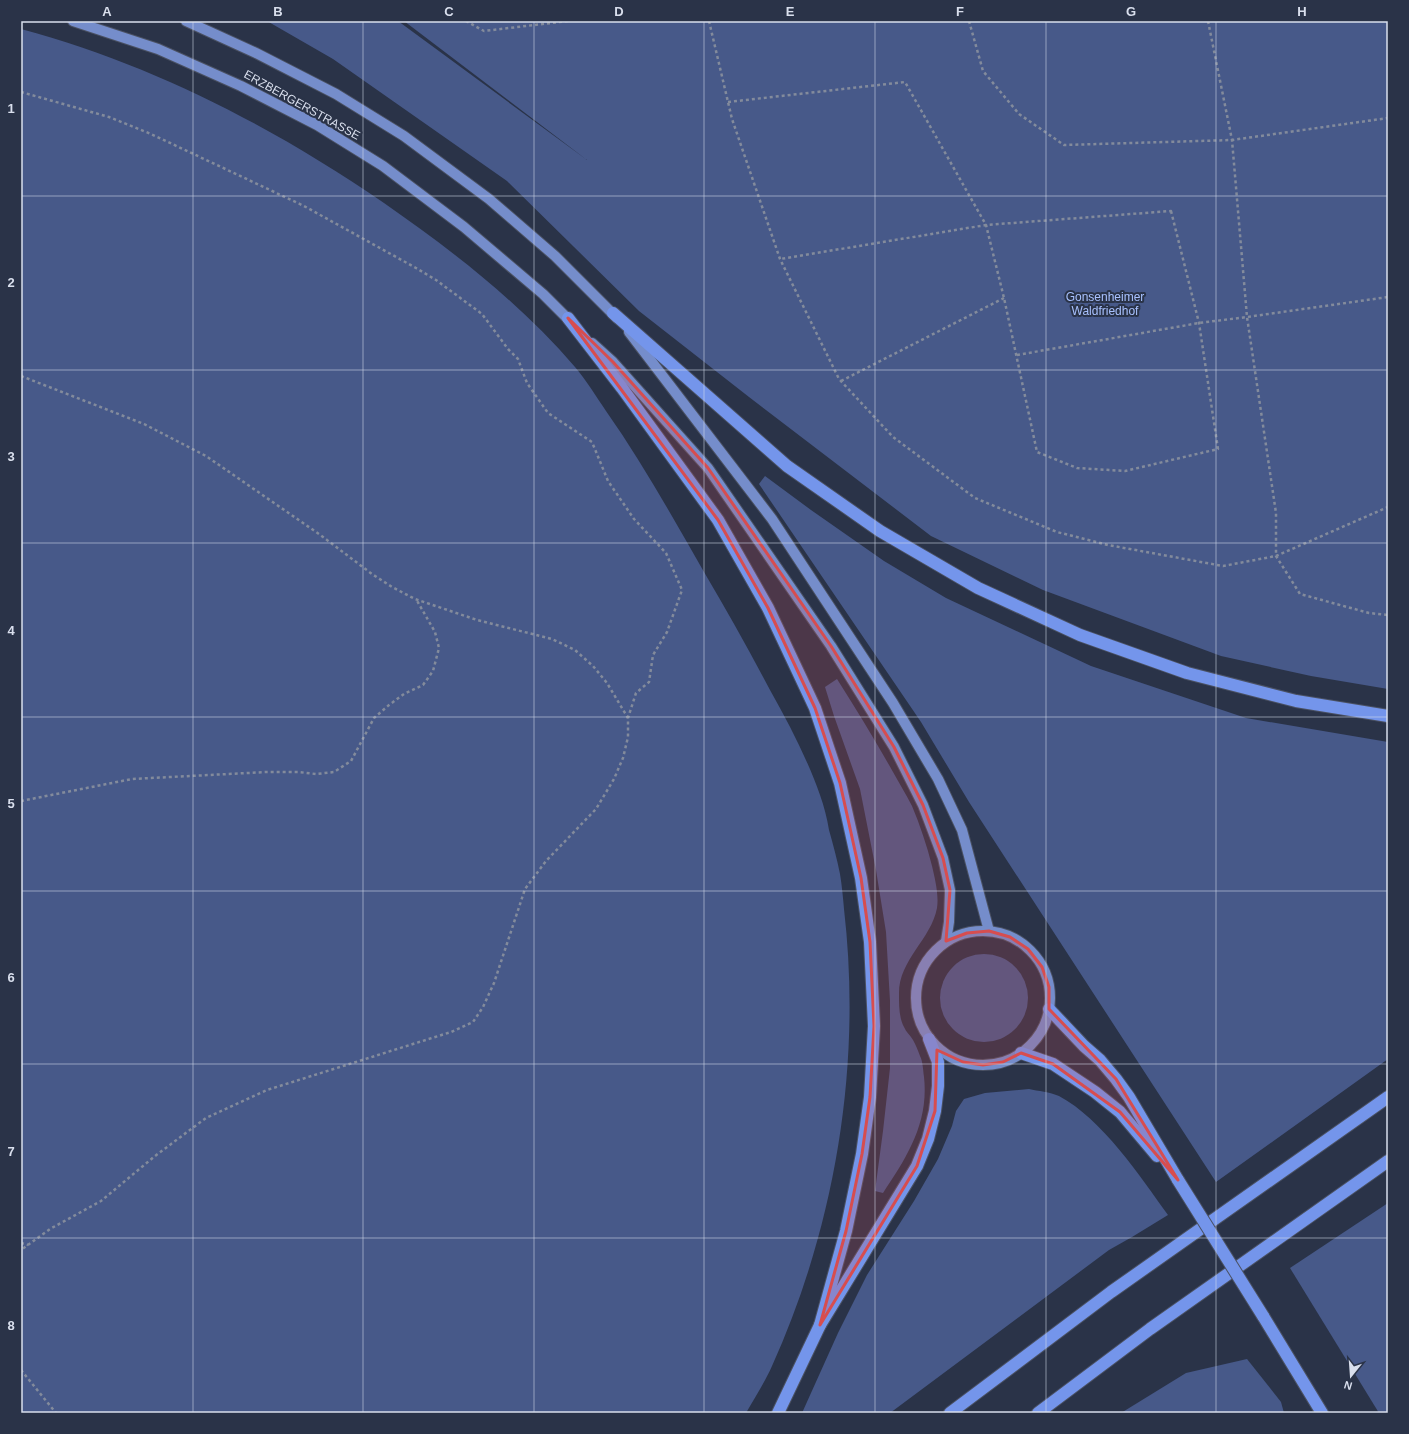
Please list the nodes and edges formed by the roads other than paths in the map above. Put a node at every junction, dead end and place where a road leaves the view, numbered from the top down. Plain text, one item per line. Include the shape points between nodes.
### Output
1 (73, 21) edge
2 (186, 21) edge
3 (613, 313) junction
4 (568, 318) junction
5 (1388, 716) edge
6 (989, 931) junction
7 (946, 941) junction
8 (1049, 1009) junction
9 (929, 1039) junction
10 (1021, 1053) junction
11 (1388, 1097) edge
12 (1388, 1162) edge
13 (1178, 1180) junction
14 (820, 1325) junction
15 (1054, 1401) junction
16 (778, 1413) edge
17 (950, 1413) edge
18 (1038, 1413) edge
19 (1045, 1413) edge
20 (1322, 1413) edge

1 - 4 main road, ERZBERGERSTRASSE via 158,49 241,86 317,125 383,166 464,227
2 - 3 main road, ERZBERGERSTRASSE via 336,94 404,136 489,199 555,256
3 - 5 highway via 787,466 880,531 978,588 1080,635 1187,673 1296,701
3 - 6 main road, ERZBERGERSTRASSE via 772,519 893,702 938,779 962,830
4 - 7 main road, ERZBERGERSTRASSE via 612,362 708,468 831,646 894,748 923,805 943,858 950,890
4 - 14 highway via 718,520 775,622 814,708 840,784 861,878 870,942 874,1026 870,1097 862,1154 846,1231
6 - 7 main road via 967,933
6 - 8 main road via 1010,937 1028,949 1042,967 1049,988
7 - 9 main road via 930,956 919,976 915,998 919,1020
8 - 10 main road via 1044,1026 1034,1041
8 - 13 highway via 1116,1079
9 - 10 main road via 944,1053 963,1062 983,1065 1003,1062
9 - 14 highway via 938,1062 938,1086 936,1111 928,1139 917,1166
10 - 13 highway via 1053,1064 1120,1112
11 - 17 highway via 1111,1292
12 - 15 highway via 1156,1324
13 - 20 highway, bridge
14 - 16 highway
15 - 18 highway
15 - 19 highway

